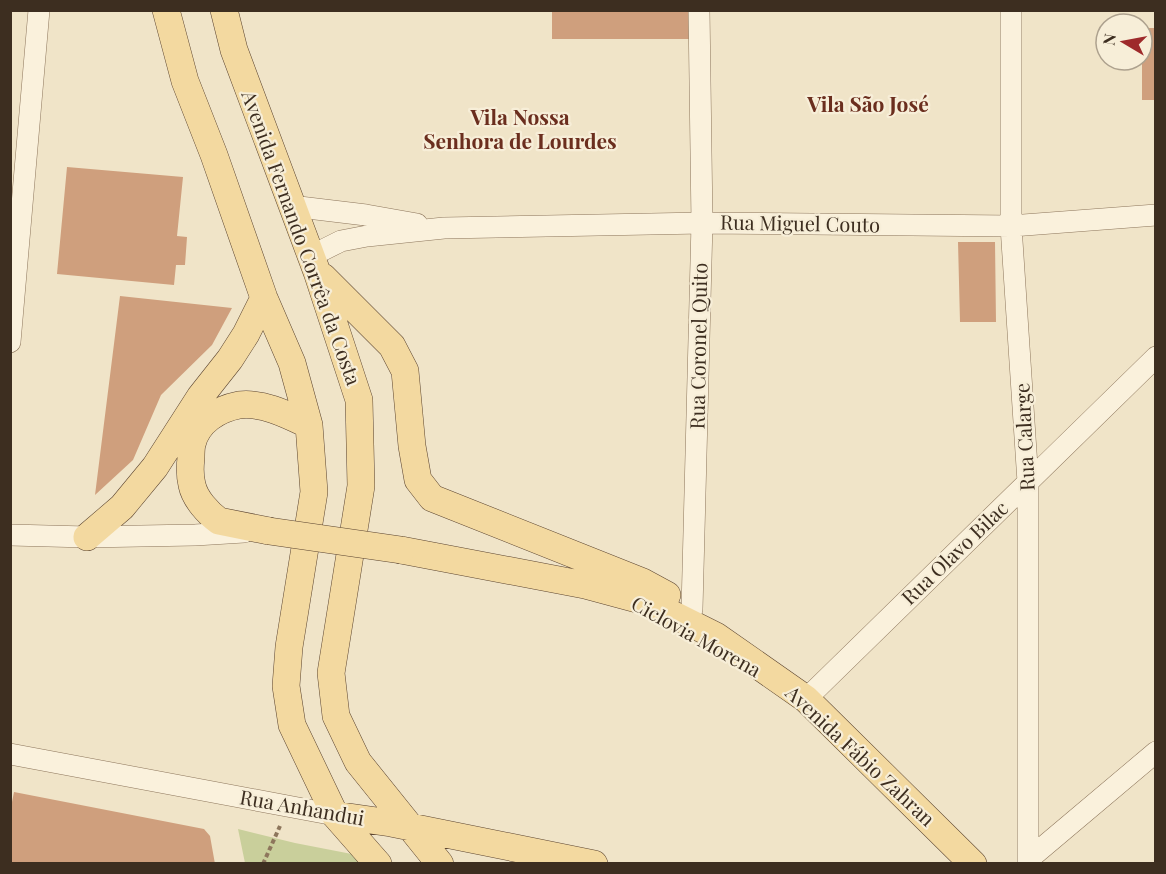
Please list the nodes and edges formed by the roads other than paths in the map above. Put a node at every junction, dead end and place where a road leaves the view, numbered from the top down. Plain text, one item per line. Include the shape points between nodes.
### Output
1 (39, 10) edge
2 (166, 10) edge
3 (224, 10) edge
4 (699, 10) edge
5 (1011, 10) edge
6 (19, 141) edge
7 (291, 206) junction
8 (1155, 215) edge
9 (702, 224) junction
10 (1011, 226) junction
11 (444, 228) junction
12 (314, 264) junction
13 (264, 298) junction
14 (10, 342) edge
15 (1155, 357) edge
16 (309, 425) junction
17 (1028, 482) junction
18 (269, 531) junction
19 (10, 536) edge
20 (87, 537) junction
21 (690, 616) junction
22 (806, 699) junction
23 (1155, 752) edge
24 (10, 754) edge
25 (335, 815) junction
26 (411, 828) junction
27 (1028, 862) edge
28 (378, 864) edge
29 (440, 864) edge
30 (594, 864) edge
31 (973, 864) edge

1 - 6 street
2 - 13 main road via 185,81
3 - 7 main road, Avenida Fernando Corrêa da Costa via 234,50
4 - 9 street, Rua Coronel Quito
5 - 10 street, Rua Calarge
6 - 14 street
7 - 11 street, Rua Miguel Couto
7 - 12 main road, Avenida Fernando Corrêa da Costa
8 - 10 street, Rua Miguel Couto
9 - 10 street, Rua Miguel Couto
9 - 11 street, Rua Miguel Couto
9 - 21 street, Rua Coronel Quito
10 - 17 street, Rua Calarge
11 - 12 street, Rua Miguel Couto via 341,242
12 - 21 main road via 392,346 405,371 418,480 432,498 643,582
12 - 26 main road, Avenida Fernando Corrêa da Costa via 359,400 361,486 331,673 336,716 358,762
13 - 16 main road via 292,363
13 - 20 main road via 241,343 155,467 122,507
15 - 17 street, Rua Olavo Bilac
16 - 18 main road via 274,410 240,405 219,411 201,425 192,443 192,487 203,506 219,521
16 - 25 main road via 314,492 286,686 292,725
17 - 22 street, Rua Olavo Bilac
17 - 27 street, Rua Calarge
18 - 20 street
18 - 21 main road, bridge via 401,550 585,585
19 - 20 street
21 - 22 main road, Avenida Fábio Zahran
22 - 31 main road, Avenida Fábio Zahran
23 - 27 street
24 - 25 street, Rua Anhandui
25 - 26 main road, Rua Anhandui
25 - 28 main road
26 - 29 main road, Avenida Fernando Corrêa da Costa
26 - 30 main road, Rua Anhandui

